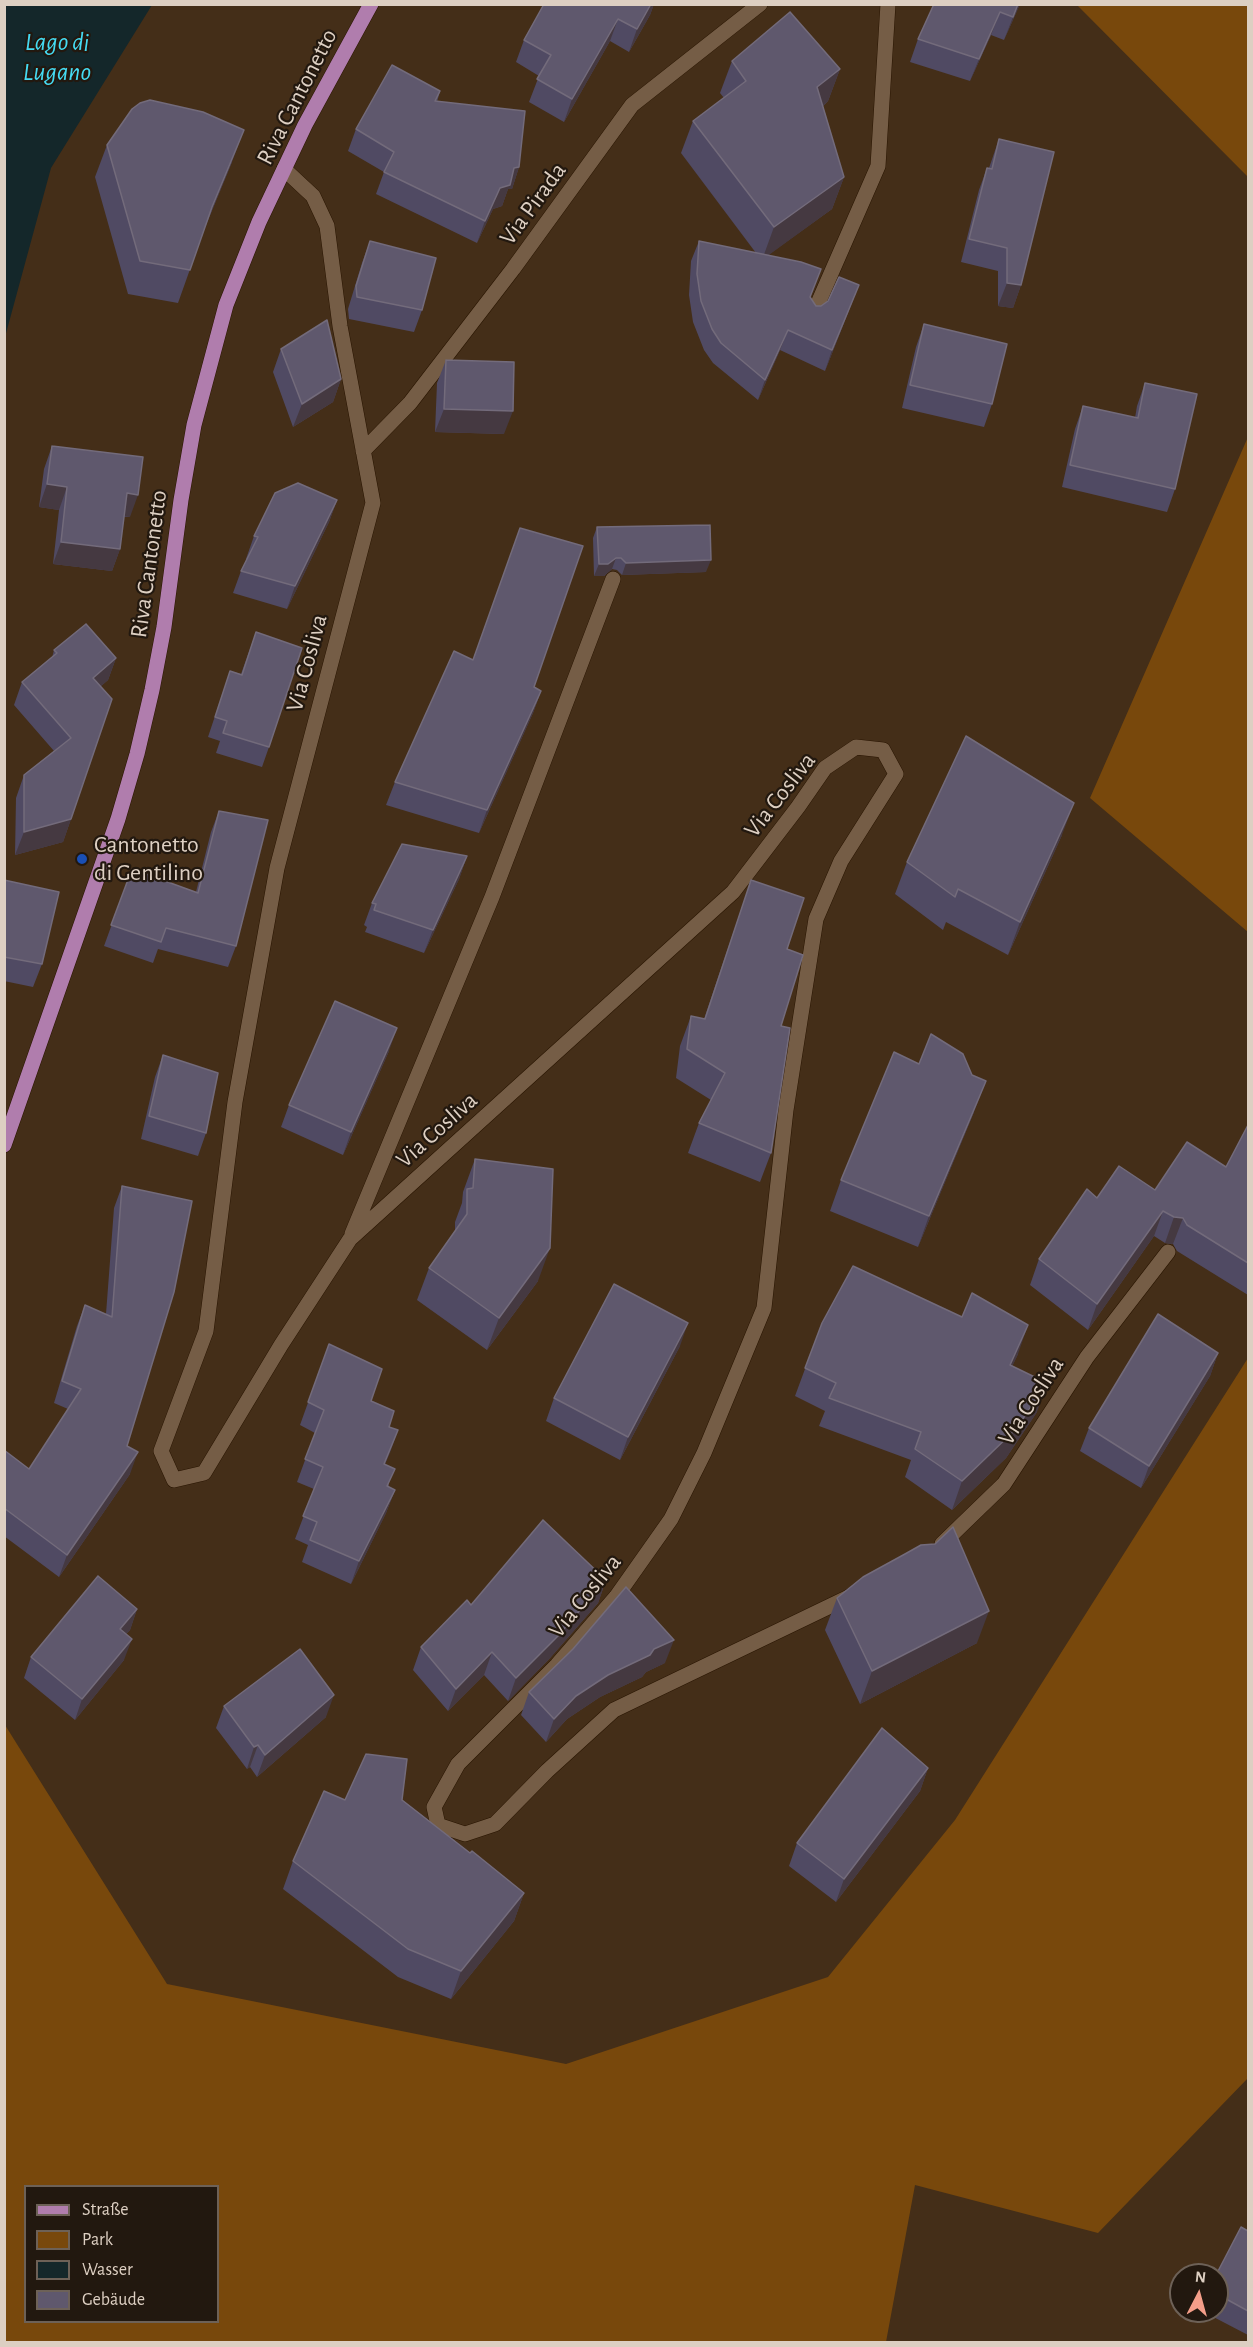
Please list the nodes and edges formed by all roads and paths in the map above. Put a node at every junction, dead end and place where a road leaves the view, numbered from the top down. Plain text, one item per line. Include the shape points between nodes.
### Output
1 (371, 4) edge
2 (760, 4) edge
3 (888, 4) edge
4 (284, 169) junction
5 (812, 316) edge
6 (363, 451) junction
7 (613, 579) dead end
8 (4, 1145) edge
9 (350, 1239) junction
10 (1168, 1251) dead end
11 (934, 1552) edge
12 (864, 1590) edge

1 - 4 main road, Riva Cantonetto
2 - 6 street, Via Pirada via 632,105 417,394
3 - 5 street via 878,166
4 - 6 street, Via Cosliva via 313,196 327,226
4 - 8 main road, Riva Cantonetto via 226,305 194,426 152,690 121,808
6 - 9 street, Via Cosliva via 373,503 277,868 234,1102 206,1331 161,1451 174,1480 204,1473 280,1345
7 - 9 street via 492,897
9 - 12 street, Via Cosliva via 733,892 825,768 856,747 882,750 896,774 841,861 816,920 786,1110 765,1308 704,1453 671,1519 587,1631 458,1764 434,1807 438,1825 465,1834 495,1824 614,1710
10 - 11 street, Via Cosliva via 1087,1358 1004,1484

